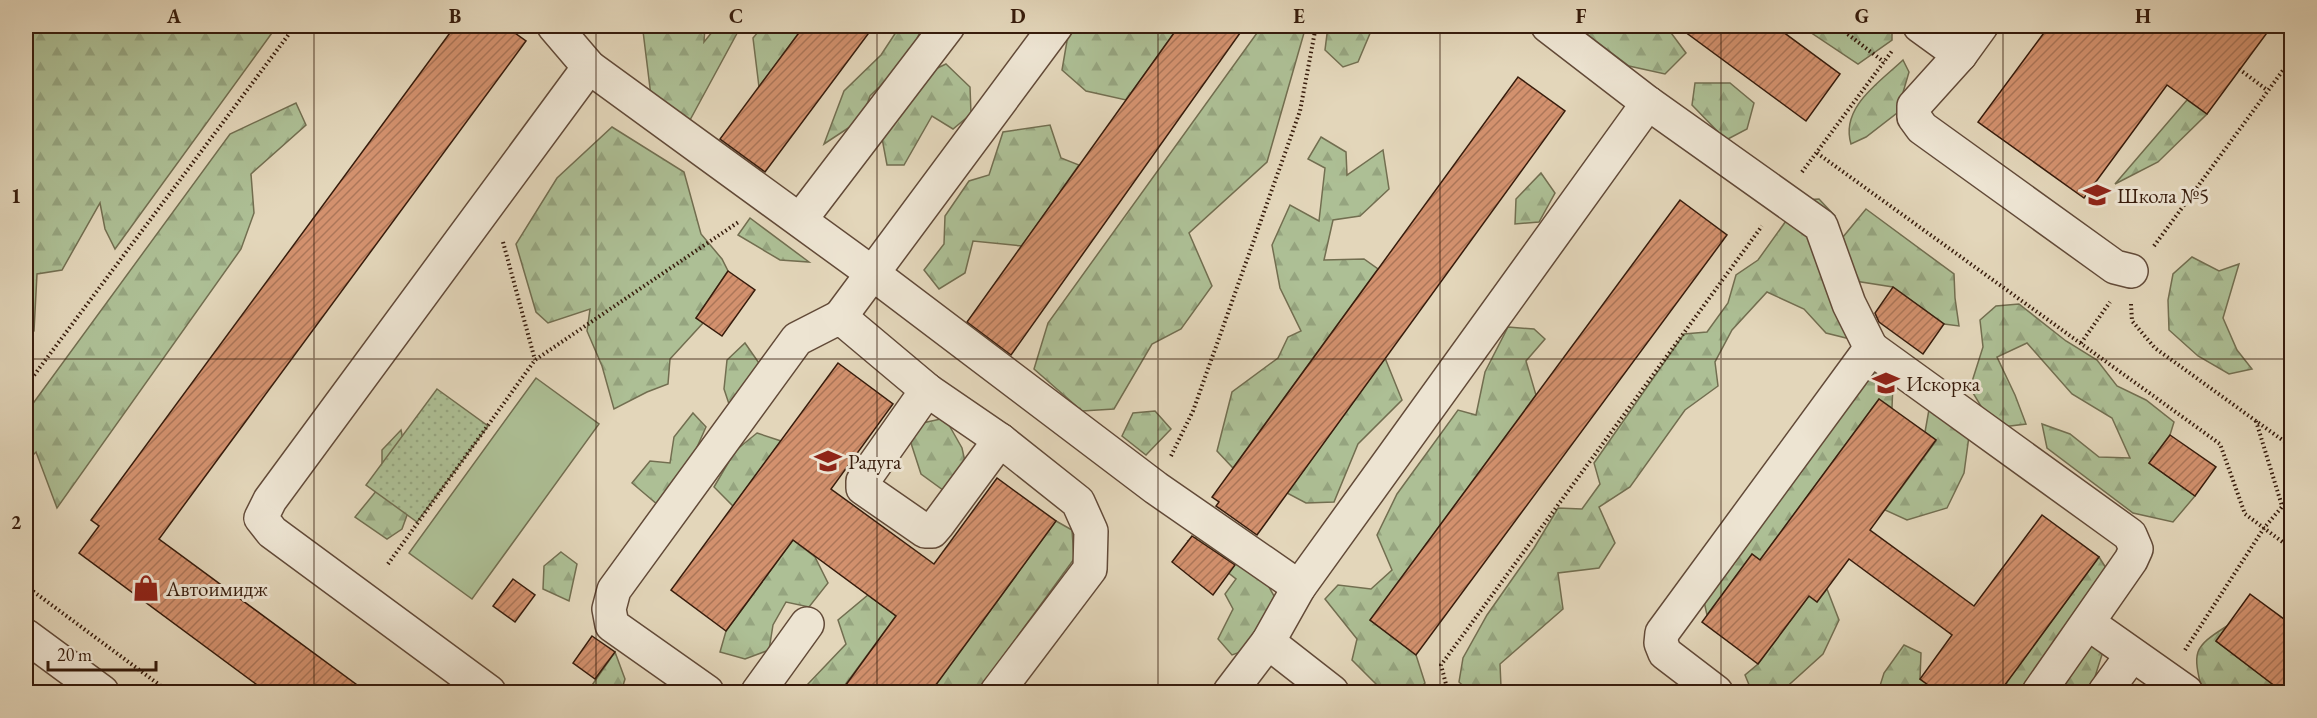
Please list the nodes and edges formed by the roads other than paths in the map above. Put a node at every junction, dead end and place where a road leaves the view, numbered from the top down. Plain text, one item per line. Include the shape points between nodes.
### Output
1 (554, 26) edge
2 (948, 26) edge
3 (1056, 26) edge
4 (1548, 26) edge
5 (1920, 26) edge
6 (1981, 26) edge
7 (1960, 55) junction
8 (589, 67) junction
9 (1648, 103) junction
10 (801, 220) junction
11 (2130, 271) road end
12 (872, 273) junction
13 (840, 317) junction
14 (1871, 348) junction
15 (927, 390) junction
16 (1000, 440) junction
17 (1299, 587) junction
18 (2088, 623) junction
19 (807, 624) dead end
20 (26, 636) edge
21 (1268, 642) junction
22 (2132, 654) junction
23 (2176, 685) edge
24 (102, 693) edge
25 (489, 693) edge
26 (707, 693) edge
27 (758, 693) edge
28 (997, 693) edge
29 (1230, 693) edge
30 (1332, 693) edge
31 (1716, 693) edge
32 (2039, 693) edge
33 (2105, 693) edge

1 - 8 lane
2 - 10 lane
3 - 12 lane
4 - 9 lane
5 - 7 lane
6 - 7 lane
7 - 11 lane via 1914,106 1914,117 1922,128 2115,267
8 - 10 lane
8 - 25 lane via 270,500 261,518 272,532
9 - 14 lane via 1821,226 1849,304
9 - 17 lane
10 - 12 lane
12 - 13 lane
12 - 17 lane via 1156,488
13 - 15 lane
13 - 26 lane via 797,339 614,590 609,609 612,625
14 - 18 lane via 2130,535 2136,549 2131,561
14 - 31 lane via 1662,633 1665,653
15 - 16 lane
15 - 16 lane via 863,481 863,488 926,531 932,531
16 - 28 lane via 1078,502 1091,531 1090,569
17 - 21 lane
18 - 22 lane
18 - 32 lane
19 - 27 lane
20 - 24 lane
21 - 29 lane
21 - 30 lane
22 - 23 lane
22 - 33 lane

